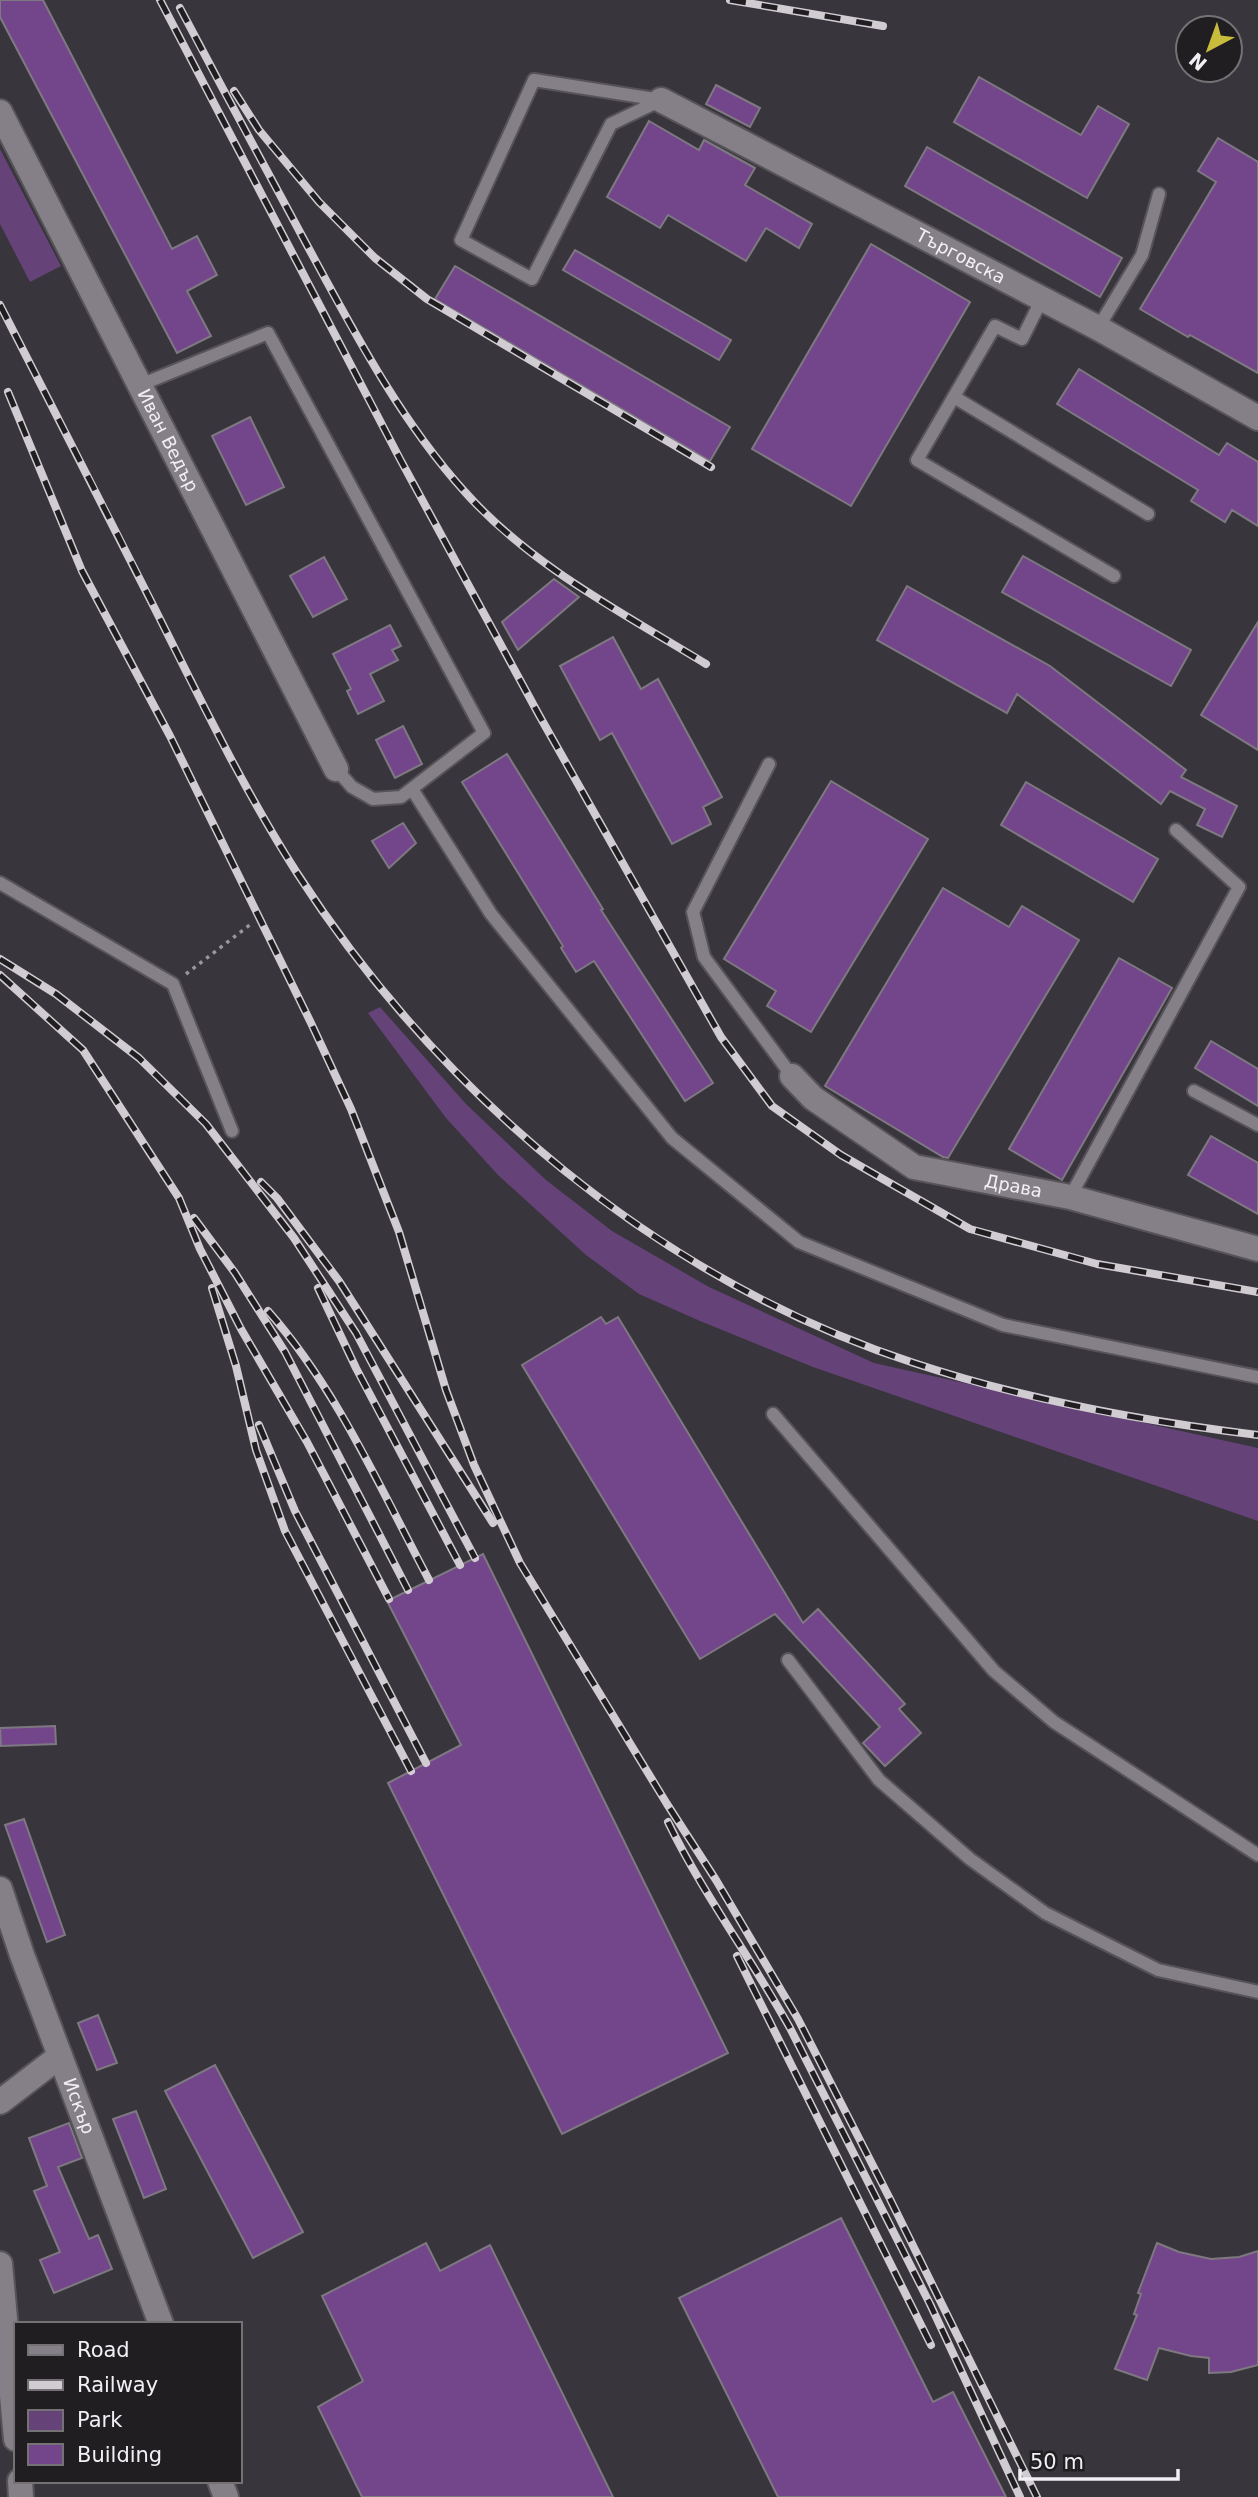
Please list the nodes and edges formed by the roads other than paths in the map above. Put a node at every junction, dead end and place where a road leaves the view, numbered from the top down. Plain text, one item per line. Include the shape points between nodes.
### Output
1 (661, 100) junction
2 (0, 112) edge
3 (1159, 194) dead end
4 (1042, 299) junction
5 (1098, 328) junction
6 (140, 385) junction
7 (954, 397) junction
8 (1258, 418) edge
9 (1148, 514) dead end
10 (1114, 576) dead end
11 (769, 764) dead end
12 (336, 769) joint
13 (412, 789) junction
14 (1176, 830) dead end
15 (0, 883) edge
16 (792, 1076) joint
17 (1194, 1091) dead end
18 (1258, 1125) edge
19 (232, 1131) dead end
20 (1070, 1197) junction
21 (1258, 1249) edge
22 (1258, 1377) edge
23 (773, 1414) dead end
24 (788, 1660) dead end
25 (1258, 1855) edge
26 (0, 1889) edge
27 (1258, 1992) edge
28 (60, 2056) junction
29 (0, 2102) edge
30 (0, 2264) edge
31 (160, 2322) edge
32 (14, 2417) edge

1 - 1 lane via 534,80 461,240 532,279 611,124
1 - 4 street, Търговска
2 - 6 street, Иван Ведър
3 - 5 lane via 1142,255
4 - 5 street, Търговска
4 - 7 lane via 1022,339 995,326
5 - 8 street, Търговска
6 - 12 street, Иван Ведър
6 - 13 lane via 268,333 484,733
7 - 9 lane
7 - 10 lane via 917,460
11 - 16 lane via 693,912 704,957
12 - 13 lane via 352,788 373,799 401,797
13 - 22 lane via 491,914 672,1138 799,1242 1003,1325
14 - 20 lane via 1239,887
15 - 19 lane via 173,984
16 - 20 street, Драва via 813,1098 914,1167
17 - 18 lane
20 - 21 street, Драва
23 - 25 lane via 995,1671 1054,1722
24 - 27 lane via 879,1780 970,1858 1045,1913 1158,1970
26 - 28 street, Искър
28 - 29 street
28 - 31 street, Искър
30 - 32 street

